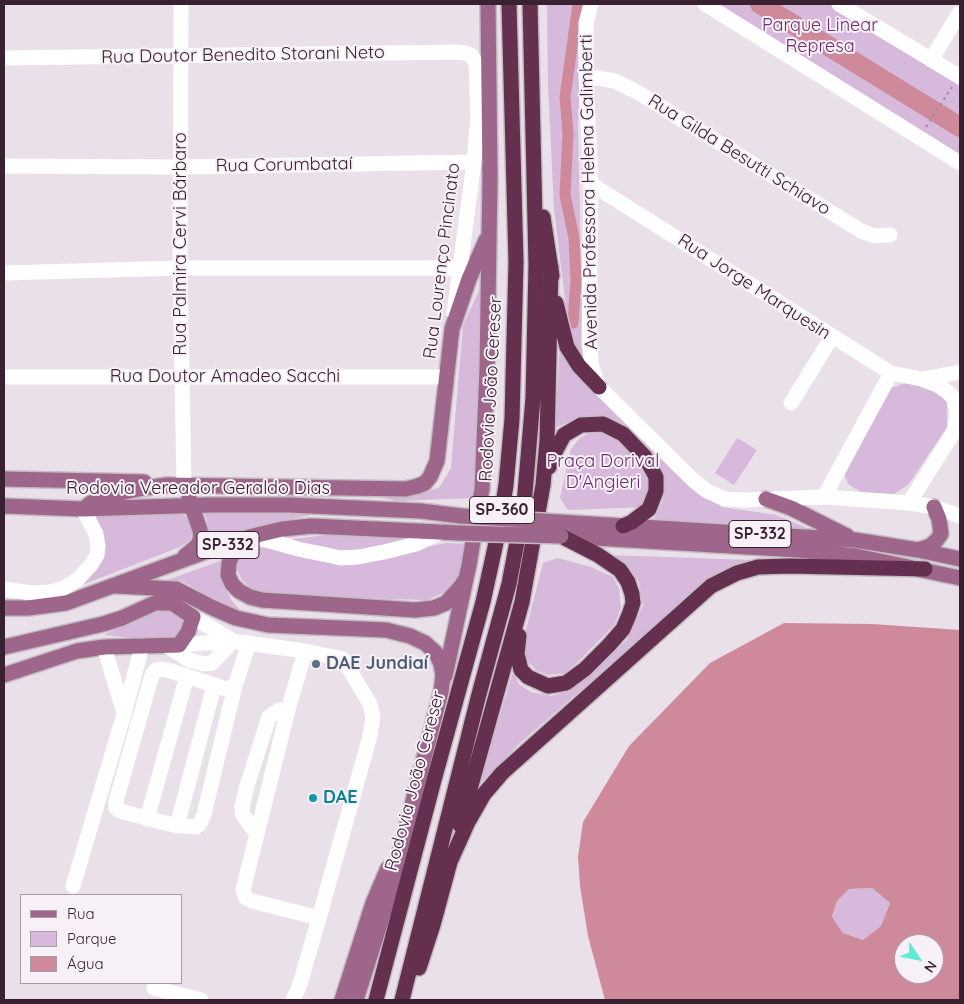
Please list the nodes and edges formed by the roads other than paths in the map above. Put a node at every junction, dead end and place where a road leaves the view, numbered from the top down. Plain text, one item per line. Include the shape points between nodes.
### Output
1 (181, 4) edge
2 (488, 4) edge
3 (509, 4) edge
4 (530, 4) edge
5 (591, 4) edge
6 (705, 4) edge
7 (839, 4) edge
8 (960, 12) edge
9 (182, 57) junction
10 (4, 58) edge
11 (932, 60) junction
12 (476, 64) joint
13 (586, 76) junction
14 (960, 78) edge
15 (474, 162) junction
16 (960, 163) edge
17 (4, 166) edge
18 (181, 167) junction
19 (535, 172) junction
20 (591, 184) junction
21 (489, 232) junction
22 (890, 235) dead end
23 (551, 267) junction
24 (180, 268) junction
25 (459, 268) junction
26 (4, 272) edge
27 (452, 329) junction
28 (832, 337) junction
29 (960, 372) edge
30 (891, 373) junction
31 (4, 377) edge
32 (182, 377) junction
33 (447, 377) junction
34 (921, 379) junction
35 (599, 387) junction
36 (791, 403) dead end
37 (958, 425) edge
38 (4, 479) edge
39 (167, 485) junction
40 (184, 485) junction
41 (543, 485) junction
42 (302, 487) junction
43 (824, 497) junction
44 (766, 499) junction
45 (909, 503) junction
46 (191, 505) junction
47 (4, 506) edge
48 (934, 507) junction
49 (83, 510) junction
50 (421, 511) junction
51 (960, 516) edge
52 (623, 526) junction
53 (560, 529) junction
54 (441, 532) junction
55 (248, 538) junction
56 (855, 540) junction
57 (918, 550) junction
58 (960, 559) edge
59 (175, 563) junction
60 (470, 565) junction
61 (925, 569) junction
62 (960, 578) edge
63 (115, 586) junction
64 (64, 588) junction
65 (4, 589) edge
66 (84, 598) junction
67 (522, 602) junction
68 (4, 608) edge
69 (28, 608) junction
70 (4, 616) edge
71 (193, 617) junction
72 (233, 641) junction
73 (249, 643) junction
74 (142, 646) junction
75 (173, 646) junction
76 (4, 647) edge
77 (104, 647) junction
78 (305, 651) junction
79 (4, 675) edge
80 (187, 676) junction
81 (214, 686) junction
82 (236, 686) junction
83 (441, 692) junction
84 (288, 710) junction
85 (124, 714) junction
86 (147, 819) junction
87 (407, 823) junction
88 (176, 826) junction
89 (256, 833) junction
90 (450, 862) junction
91 (74, 886) dead end
92 (319, 918) junction
93 (154, 988) dead end
94 (201, 1000) edge
95 (293, 1000) edge
96 (342, 1000) edge
97 (356, 1000) edge
98 (376, 1000) edge
99 (402, 1000) edge
100 (408, 1000) edge

1 - 9 street, Rua Palmira Cervi Bárbaro
2 - 21 main road
3 - 98 highway, Rodovia João Cereser / SP-360 via 516,262 512,419 506,485 483,602
4 - 19 highway, SP-360
5 - 13 street, Avenida Professora Helena Galimberti via 586,24
6 - 16 street
7 - 11 street
8 - 11 street
9 - 10 street, Rua Doutor Benedito Storani Neto
9 - 12 street, Rua Doutor Benedito Storani Neto via 457,52 472,56
9 - 18 street, Rua Palmira Cervi Bárbaro
11 - 14 street
12 - 15 street, Rua Lourenço Pincinato via 478,118
13 - 20 street, Avenida Professora Helena Galimberti
13 - 22 street, Rua Gilda Besutti Schiavo via 615,81 639,93 861,231 875,236
15 - 18 street, Rua Corumbataí
15 - 25 street, Rua Lourenço Pincinato
17 - 18 street, Rua Corumbataí
18 - 24 street, Rua Palmira Cervi Bárbaro
19 - 23 highway
19 - 99 highway, SP-360 via 533,398 524,506 509,584
20 - 28 street, Rua Jorge Marquesin
20 - 35 street, Avenida Professora Helena Galimberti via 589,343
21 - 27 main road
21 - 60 main road via 482,489
23 - 35 highway via 567,347
23 - 41 highway
24 - 25 street
24 - 26 street
24 - 32 street, Rua Palmira Cervi Bárbaro
25 - 27 street, Rua Lourenço Pincinato
27 - 33 main road, Rua Lourenço Pincinato
28 - 30 street, Rua Jorge Marquesin
28 - 36 street
29 - 34 street, Rua Jorge Marquesin
30 - 34 street, Rua Jorge Marquesin
30 - 43 street
31 - 32 street, Rua Doutor Amadeo Sacchi
32 - 33 street, Rua Doutor Amadeo Sacchi
32 - 40 street, Rua Palmira Cervi Bárbaro
33 - 42 main road, Rua Lourenço Pincinato via 438,462 424,483 406,489
34 - 37 street, Rua Jorge Marquesin via 937,385 954,399
35 - 44 street, Avenida Professora Helena Galimberti via 633,423 708,491 725,498
37 - 45 street
38 - 39 main road
39 - 40 main road
39 - 49 main road via 108,496
40 - 42 main road
40 - 46 main road
41 - 52 highway via 564,435 581,424 603,424 623,434 646,457 656,477 656,491 649,509
41 - 67 highway
42 - 50 main road
43 - 44 street, Avenida Professora Helena Galimberti
43 - 45 street, Avenida Professora Helena Galimberti
44 - 56 main road
45 - 48 street, Avenida Professora Helena Galimberti
46 - 49 main road, Rodovia Vereador Geraldo Dias / SP-332
46 - 50 main road, Rodovia Vereador Geraldo Dias / SP-332 via 289,505
46 - 59 main road via 201,538 197,546
47 - 49 main road, Rodovia Vereador Geraldo Dias / SP-332
48 - 51 street, Avenida Professora Helena Galimberti
48 - 57 main road via 941,534 930,546
49 - 64 street via 96,534 96,555 77,580
50 - 53 main road, Rodovia Vereador Geraldo Dias / SP-332, bridge
52 - 53 main road, Rodovia Vereador Geraldo Dias / SP-332
52 - 56 main road, Rodovia Vereador Geraldo Dias / SP-332
53 - 54 main road, Rodovia Vereador Geraldo Dias / SP-332, bridge
53 - 61 main road, Rodovia Vereador Geraldo Dias / SP-332 via 856,556
53 - 67 highway via 620,570 628,582 633,603 623,629 585,669 566,683 548,686 521,670 517,654
54 - 55 main road, Rodovia Vereador Geraldo Dias / SP-332 via 312,526 282,529
54 - 55 street via 416,544 341,558
55 - 59 main road, Rodovia Vereador Geraldo Dias / SP-332
55 - 60 main road via 231,558 228,574 239,591 262,600 415,610 434,608 446,603 462,585
56 - 57 main road, Rodovia Vereador Geraldo Dias / SP-332
57 - 58 main road, Rodovia Vereador Geraldo Dias / SP-332
59 - 63 main road, Rodovia Vereador Geraldo Dias / SP-332
60 - 83 main road
61 - 62 main road, Rodovia Vereador Geraldo Dias / SP-332
61 - 90 highway via 758,567 711,586 502,773 484,794
63 - 66 main road, Rodovia Vereador Geraldo Dias / SP-332
63 - 83 main road via 176,589 236,618 268,625 386,630 410,636 436,653 442,664
64 - 65 street via 31,593
64 - 66 street
66 - 69 main road, Rodovia Vereador Geraldo Dias / SP-332
67 - 90 highway
68 - 69 main road, Rodovia Vereador Geraldo Dias / SP-332
69 - 70 street
71 - 72 street
71 - 75 main road via 188,632
71 - 76 main road via 172,603 155,603 102,624
72 - 73 street
72 - 75 street
72 - 75 street via 212,663 204,664 189,660
73 - 78 street
73 - 82 street
74 - 75 main road
74 - 77 main road
74 - 85 street
77 - 79 main road via 77,651
77 - 85 street
78 - 84 street
78 - 92 street via 343,659 366,696 373,718
80 - 81 street
80 - 86 street
80 - 86 street via 162,669 152,675 116,801 116,808 120,811
81 - 82 street via 229,689
81 - 88 street
82 - 88 street via 200,824 196,827
83 - 87 main road
84 - 89 street
84 - 89 street via 279,710 269,717 246,786 243,815
85 - 91 street
86 - 88 street
87 - 96 main road via 372,903
87 - 97 main road
89 - 92 street via 243,890 246,898
90 - 100 highway
92 - 95 street
93 - 94 street

